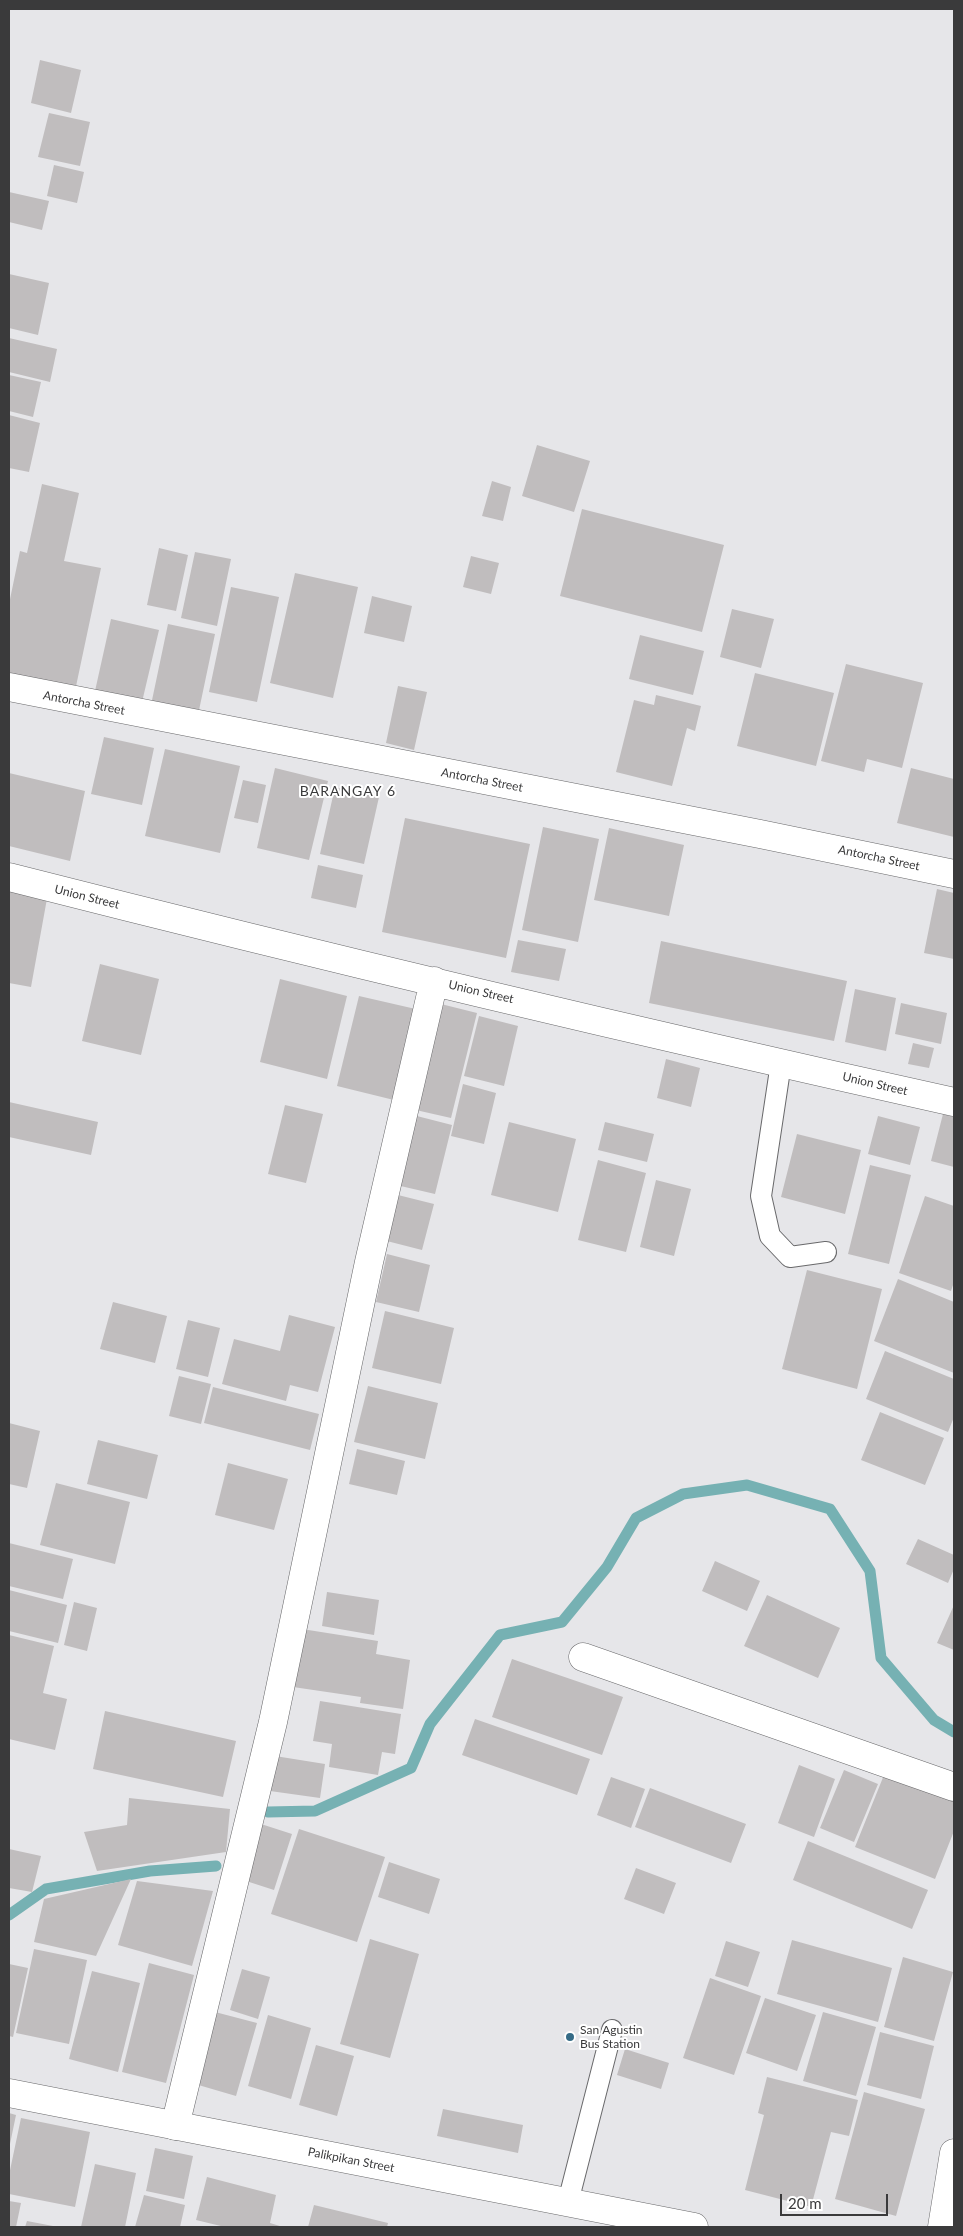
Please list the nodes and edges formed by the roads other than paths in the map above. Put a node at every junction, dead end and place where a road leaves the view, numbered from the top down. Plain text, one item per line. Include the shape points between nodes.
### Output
1 (9, 687) edge
2 (954, 874) edge
3 (9, 877) edge
4 (434, 981) junction
5 (781, 1063) junction
6 (954, 1102) edge
7 (826, 1252) dead end
8 (583, 1657) dead end
9 (954, 1787) edge
10 (612, 2030) dead end
11 (9, 2093) edge
12 (175, 2126) junction
13 (954, 2153) edge
14 (568, 2202) junction
15 (694, 2227) edge
16 (942, 2227) edge

1 - 2 street, Antorcha Street
3 - 4 street, Union Street via 238,936
4 - 5 street, Union Street
4 - 12 street via 369,1262 273,1722
5 - 6 street, Union Street
5 - 7 lane via 761,1196 768,1228 770,1236 790,1257
8 - 9 street
10 - 14 lane
11 - 12 street, Palikpikan Street
12 - 14 street, Palikpikan Street
13 - 16 street
14 - 15 street, Palikpikan Street

